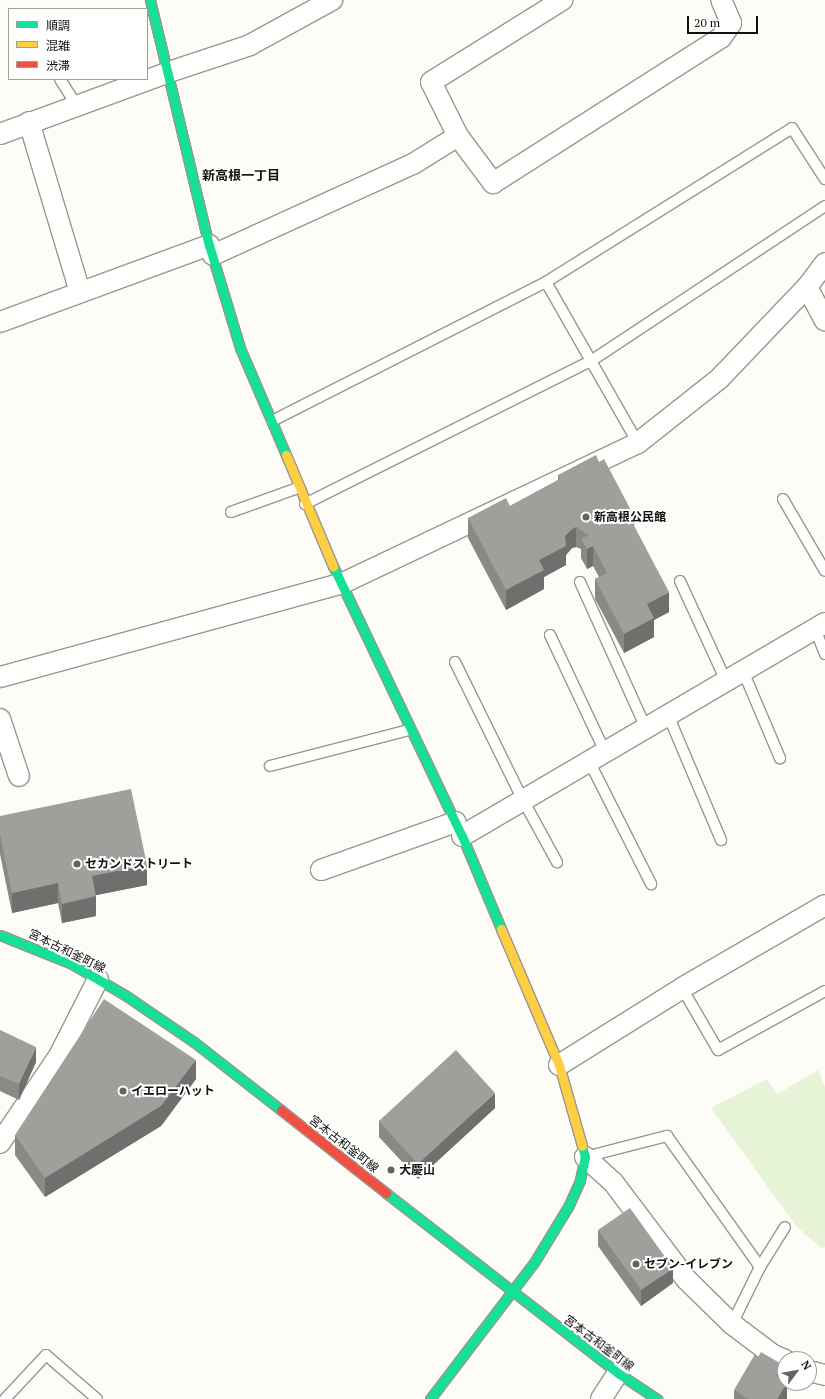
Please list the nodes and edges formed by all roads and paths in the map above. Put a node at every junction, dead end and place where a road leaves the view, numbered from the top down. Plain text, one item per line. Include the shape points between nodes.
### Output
1 (150, 0) edge
2 (332, 0) edge
3 (562, 0) edge
4 (721, 0) edge
5 (169, 72) junction
6 (61, 80) edge
7 (147, 80) edge
8 (148, 80) edge
9 (77, 106) junction
10 (29, 122) junction
11 (0, 134) edge
12 (458, 136) junction
13 (825, 180) edge
14 (825, 206) edge
15 (211, 250) junction
16 (825, 263) edge
17 (546, 282) junction
18 (807, 287) junction
19 (80, 292) junction
20 (825, 320) edge
21 (0, 322) edge
22 (591, 361) junction
23 (272, 422) junction
24 (638, 443) junction
25 (298, 488) junction
26 (783, 499) dead end
27 (305, 504) junction
28 (231, 512) dead end
29 (825, 571) edge
30 (680, 581) dead end
31 (580, 582) dead end
32 (341, 584) junction
33 (820, 626) edge
34 (550, 635) dead end
35 (825, 654) edge
36 (455, 662) dead end
37 (743, 671) junction
38 (0, 677) edge
39 (726, 681) junction
40 (668, 715) junction
41 (0, 720) edge
42 (646, 728) junction
43 (409, 730) junction
44 (597, 757) junction
45 (780, 758) dead end
46 (270, 766) dead end
47 (19, 776) dead end
48 (523, 800) junction
49 (459, 829) junction
50 (721, 840) dead end
51 (557, 862) dead end
52 (321, 870) dead end
53 (652, 884) dead end
54 (825, 905) edge
55 (0, 935) edge
56 (98, 979) junction
57 (682, 988) junction
58 (825, 991) edge
59 (559, 1065) junction
60 (0, 1143) edge
61 (585, 1157) junction
62 (785, 1227) dead end
63 (760, 1267) junction
64 (511, 1291) junction
65 (732, 1324) junction
66 (777, 1357) edge
67 (618, 1373) junction
68 (5, 1399) edge
69 (97, 1399) edge
70 (430, 1399) edge
71 (601, 1399) edge
72 (657, 1399) edge

1 - 5 street
2 - 5 street via 250,45
3 - 12 street via 430,82
4 - 12 street via 731,23 721,38 494,183
5 - 8 street
5 - 15 street
6 - 9 lane
7 - 9 street
9 - 10 street
10 - 11 street
10 - 19 street
12 - 15 street via 413,164
13 - 17 lane via 792,128
14 - 22 lane
15 - 19 street
15 - 23 street via 240,348
16 - 18 street
17 - 22 lane
17 - 23 lane
18 - 20 street
18 - 24 street via 719,379
19 - 21 street
22 - 24 lane
22 - 27 lane
23 - 25 street
24 - 32 street
25 - 27 street
25 - 28 lane
26 - 29 lane
27 - 32 street
30 - 39 lane
31 - 42 lane
32 - 38 street
32 - 43 street
33 - 35 lane
33 - 37 street
34 - 44 lane
36 - 48 lane
37 - 39 street
37 - 45 lane
39 - 40 street
40 - 42 street
40 - 50 lane
41 - 47 street
42 - 44 street
43 - 46 lane
43 - 49 street
44 - 48 street
44 - 53 lane
48 - 49 street
48 - 51 lane
49 - 52 street
49 - 59 street
54 - 57 street
55 - 56 street, 宮本古和釜町線 via 72,964
56 - 60 street via 59,1056
56 - 64 street, 宮本古和釜町線 via 194,1042
57 - 58 lane via 718,1050
57 - 59 street
59 - 61 street
61 - 63 lane via 667,1136
61 - 64 street via 580,1180 569,1205 535,1261
61 - 65 street via 613,1182 686,1279
62 - 63 lane
63 - 65 lane
64 - 67 street, 宮本古和釜町線
64 - 70 street
65 - 66 street
67 - 71 street
67 - 72 street, 宮本古和釜町線
68 - 69 lane via 46,1355

